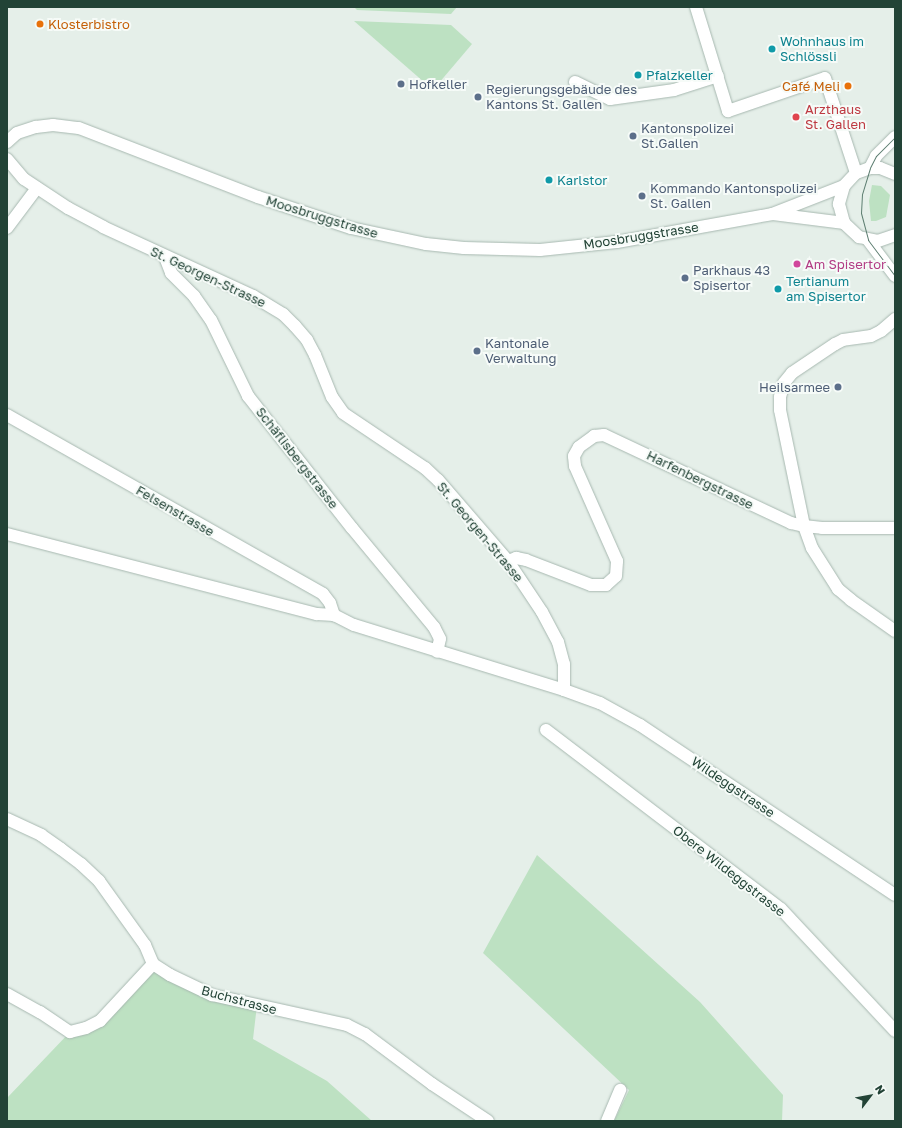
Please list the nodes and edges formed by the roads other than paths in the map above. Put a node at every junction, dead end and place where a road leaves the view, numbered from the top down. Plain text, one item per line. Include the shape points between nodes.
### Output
1 (696, 7) edge
2 (718, 76) junction
3 (575, 82) dead end
4 (895, 137) edge
5 (7, 142) edge
6 (7, 159) edge
7 (870, 168) junction
8 (856, 173) junction
9 (895, 174) edge
10 (844, 186) junction
11 (37, 188) junction
12 (772, 214) junction
13 (844, 223) junction
14 (7, 228) edge
15 (895, 236) edge
16 (868, 240) junction
17 (164, 257) junction
18 (895, 276) edge
19 (895, 319) edge
20 (7, 415) edge
21 (804, 526) junction
22 (895, 528) edge
23 (7, 534) edge
24 (508, 561) junction
25 (334, 615) junction
26 (895, 631) edge
27 (437, 652) junction
28 (564, 690) junction
29 (546, 730) dead end
30 (7, 819) edge
31 (895, 895) edge
32 (153, 964) junction
33 (7, 994) edge
34 (895, 1031) edge
35 (620, 1090) dead end
36 (488, 1121) edge
37 (607, 1121) edge

1 - 2 street
2 - 3 street via 674,90 610,99
2 - 8 street via 728,111 825,78
4 - 7 street via 876,156
5 - 12 street, Moosbruggstrasse via 17,133 36,127 53,125 79,128 258,197 351,228 426,244 464,248 571,248
6 - 11 street, St. Georgen-Strasse via 20,175
7 - 8 street
7 - 9 street via 880,168
8 - 10 street
10 - 12 street, Moosbruggstrasse
10 - 13 street via 839,204
11 - 14 street
11 - 17 street, St. Georgen-Strasse via 103,227
12 - 13 street, Moosbruggstrasse
13 - 16 street
15 - 16 street via 878,241
16 - 18 street
17 - 24 street, St. Georgen-Strasse via 238,289 282,314 307,340 332,397 343,413 425,468
17 - 27 street, Schäflisbergstrasse via 171,273 194,296 211,320 248,396 434,627 440,639
19 - 21 street via 871,336 835,344 792,374 784,383 780,410
20 - 25 street, Felsenstrasse via 323,594 330,603
21 - 22 street, Harfenbergstrasse
21 - 24 street, Harfenbergstrasse via 777,518 604,435 594,436 578,447 574,456 575,466 617,561 616,576 606,585 591,585 526,560 516,558
21 - 26 street via 812,548 838,589
23 - 25 street via 317,614
24 - 28 street, St. Georgen-Strasse via 542,612 558,642 564,664
25 - 27 street via 354,625
27 - 28 street
28 - 31 street, Wildeggstrasse via 600,703 634,722
29 - 34 street, Obere Wildeggstrasse via 781,909
30 - 32 street via 41,835 81,864 99,881 145,945
32 - 33 street via 100,1021 70,1032
32 - 36 street, Buchstrasse via 212,995 353,1028
35 - 37 street

